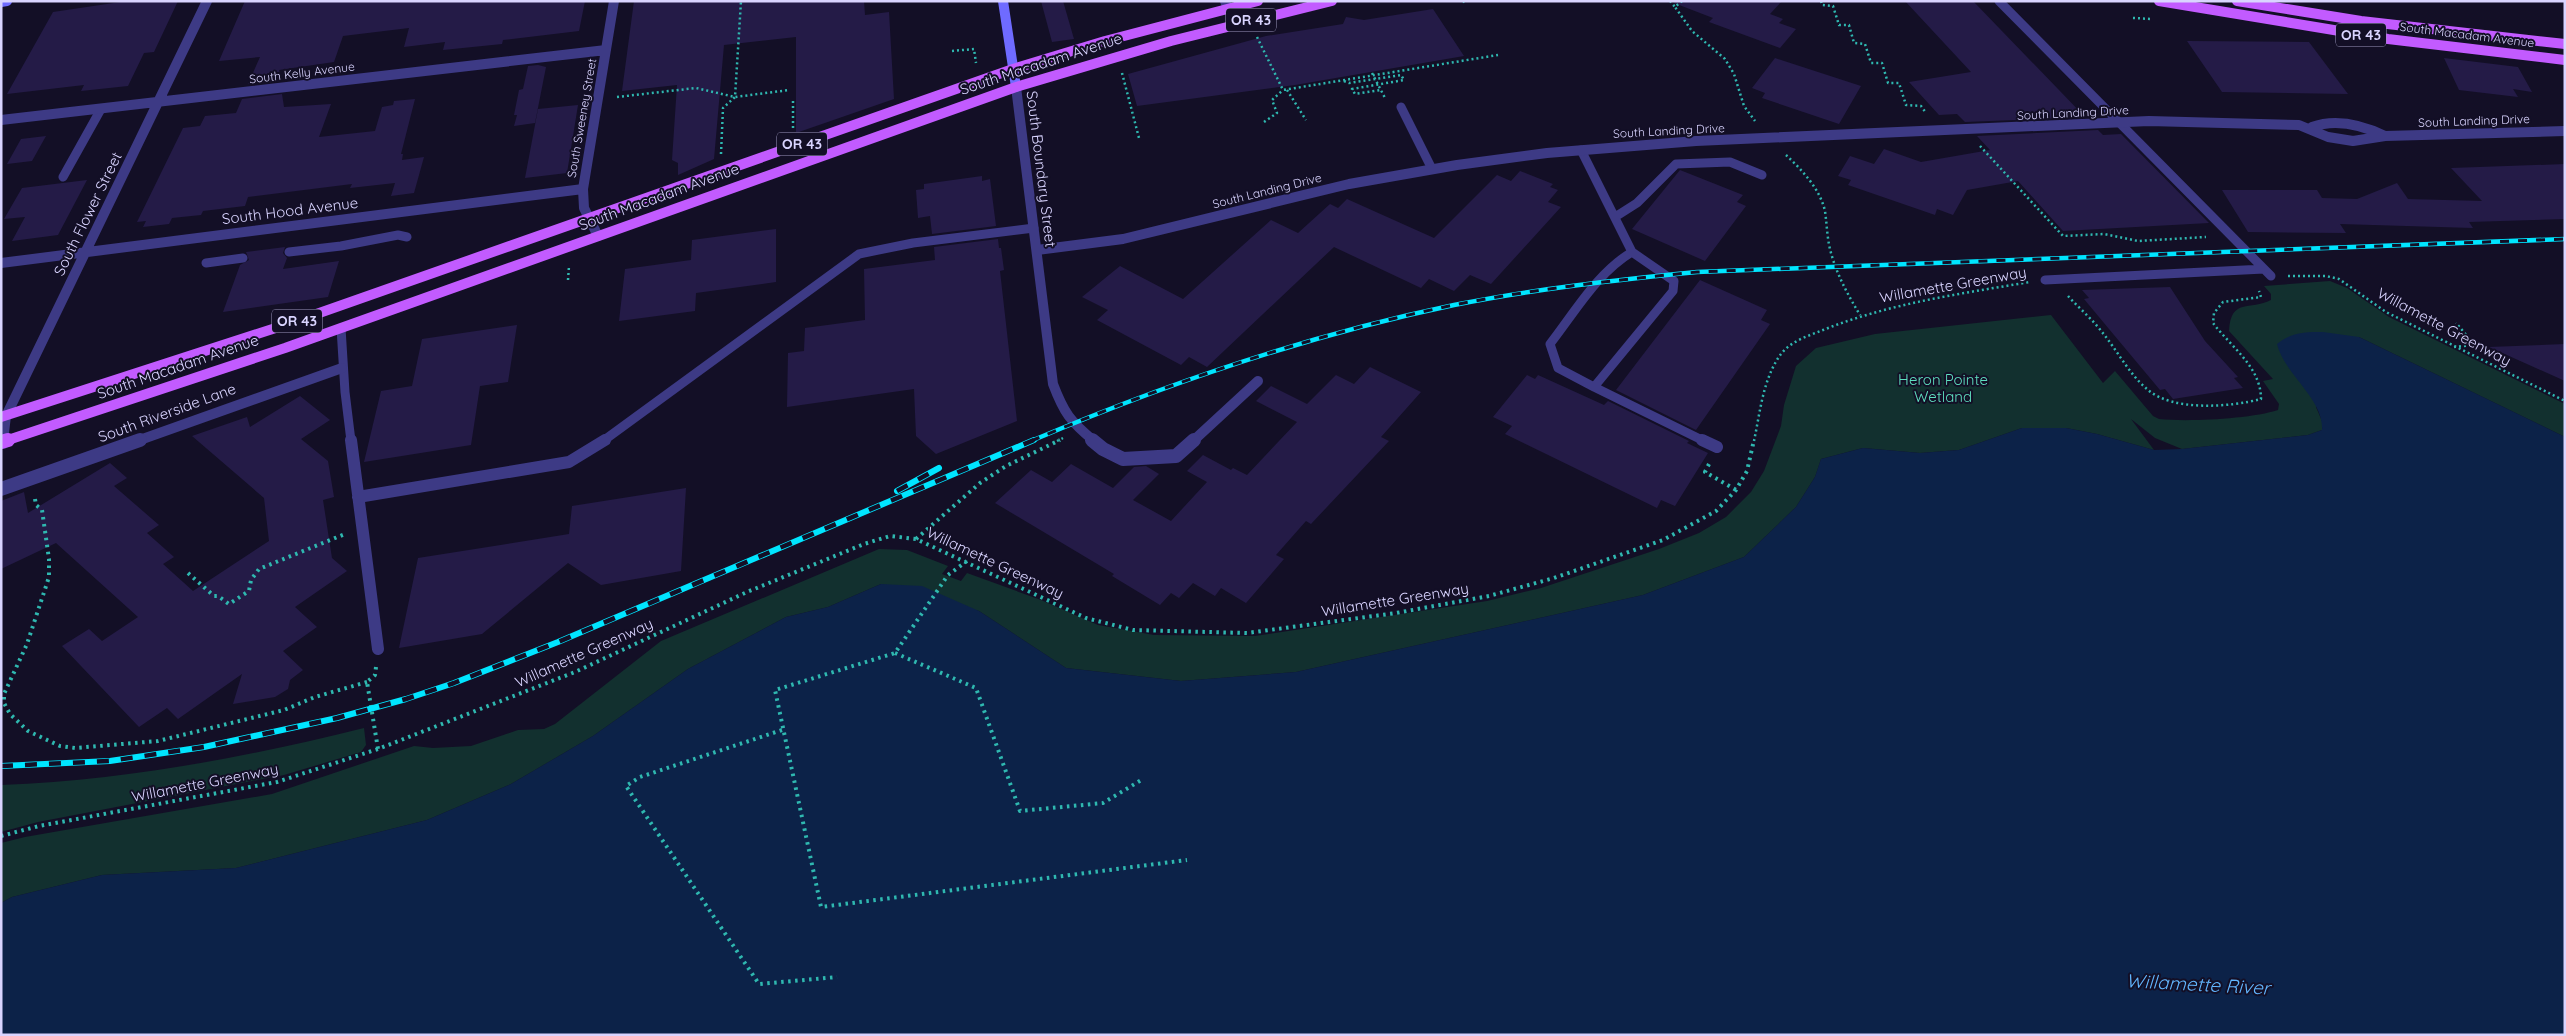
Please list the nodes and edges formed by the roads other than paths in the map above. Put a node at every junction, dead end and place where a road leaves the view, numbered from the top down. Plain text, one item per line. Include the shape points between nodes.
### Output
1 (6, 1) edge
2 (207, 1) edge
3 (614, 1) edge
4 (1003, 1) edge
5 (1258, 1) edge
6 (1332, 1) edge
7 (1999, 1) edge
8 (2159, 1) edge
9 (2237, 1) edge
10 (1, 2) edge
11 (1226, 5) edge
12 (2565, 44) edge
13 (606, 50) junction
14 (2565, 60) edge
15 (1014, 69) junction
16 (1016, 87) junction
17 (159, 102) junction
18 (1401, 107) dead end
19 (101, 109) junction
20 (1, 120) edge
21 (2120, 123) junction
22 (2312, 127) junction
23 (2565, 131) edge
24 (2385, 136) junction
25 (1581, 150) junction
26 (1432, 169) junction
27 (1762, 175) dead end
28 (63, 177) dead end
29 (583, 189) junction
30 (589, 217) junction
31 (1615, 217) junction
32 (1034, 228) junction
33 (598, 236) junction
34 (407, 237) dead end
35 (1037, 250) junction
36 (85, 252) junction
37 (289, 252) dead end
38 (1632, 252) junction
39 (242, 258) dead end
40 (1, 263) edge
41 (206, 263) dead end
42 (2045, 280) road end
43 (340, 328) junction
44 (342, 368) junction
45 (1258, 381) dead end
46 (1594, 387) junction
47 (4, 417) edge
48 (2, 442) edge
49 (1717, 447) road end
50 (1, 489) edge
51 (358, 497) junction
52 (378, 649) road end

1 - 10 street
2 - 17 street, South Flower Street
3 - 13 street, South Sweeney Street
4 - 15 street, South Boundary Street
5 - 11 main road, South Macadam Avenue / OR 43
6 - 16 main road, South Macadam Avenue / OR 43 via 1171,41
7 - 21 lane
8 - 14 main road, South Macadam Avenue / OR 43 via 2388,39
9 - 12 main road, South Macadam Avenue / OR 43 via 2361,21
11 - 15 main road, South Macadam Avenue / OR 43
13 - 17 street, South Kelly Avenue
13 - 29 street, South Sweeney Street
15 - 16 street, South Boundary Street
15 - 30 main road, South Macadam Avenue / OR 43
16 - 32 street, South Boundary Street
16 - 33 main road, South Macadam Avenue / OR 43
17 - 19 street, South Kelly Avenue
17 - 36 street, South Flower Street
18 - 26 lane
19 - 20 street, South Kelly Avenue
19 - 28 lane
21 - 22 street, South Landing Drive via 2202,122
21 - 25 street, South Landing Drive via 1696,141
21 - 42 lane via 2268,272
22 - 24 street, South Landing Drive via 2324,123 2359,125
22 - 24 street, South Landing Drive via 2346,140 2372,140
23 - 24 street, South Landing Drive
25 - 26 street, South Landing Drive
25 - 31 lane
26 - 35 street, South Landing Drive via 1302,194 1123,239
27 - 31 lane via 1730,162 1676,164 1637,203
29 - 30 street, South Sweeney Street via 584,208
29 - 36 street, South Hood Avenue
30 - 33 street, South Sweeney Street
30 - 47 main road, South Macadam Avenue / OR 43 via 279,328
31 - 38 lane
32 - 35 street, South Boundary Street
32 - 51 lane via 906,244 859,254 660,401 569,462
33 - 43 main road, South Macadam Avenue / OR 43
34 - 37 lane via 398,235
35 - 45 street, South Boundary Street via 1053,384 1062,409 1103,449 1123,458 1176,456
36 - 40 street, South Hood Avenue
36 - 47 street, South Flower Street
38 - 46 lane via 1668,275 1674,281 1674,291
38 - 46 lane via 1624,256 1600,282 1550,344 1558,368
39 - 41 lane
43 - 44 lane
43 - 48 main road, South Macadam Avenue / OR 43
44 - 50 street, South Riverside Lane
44 - 51 lane
46 - 49 lane
47 - 48 street, South Flower Street
51 - 52 lane

